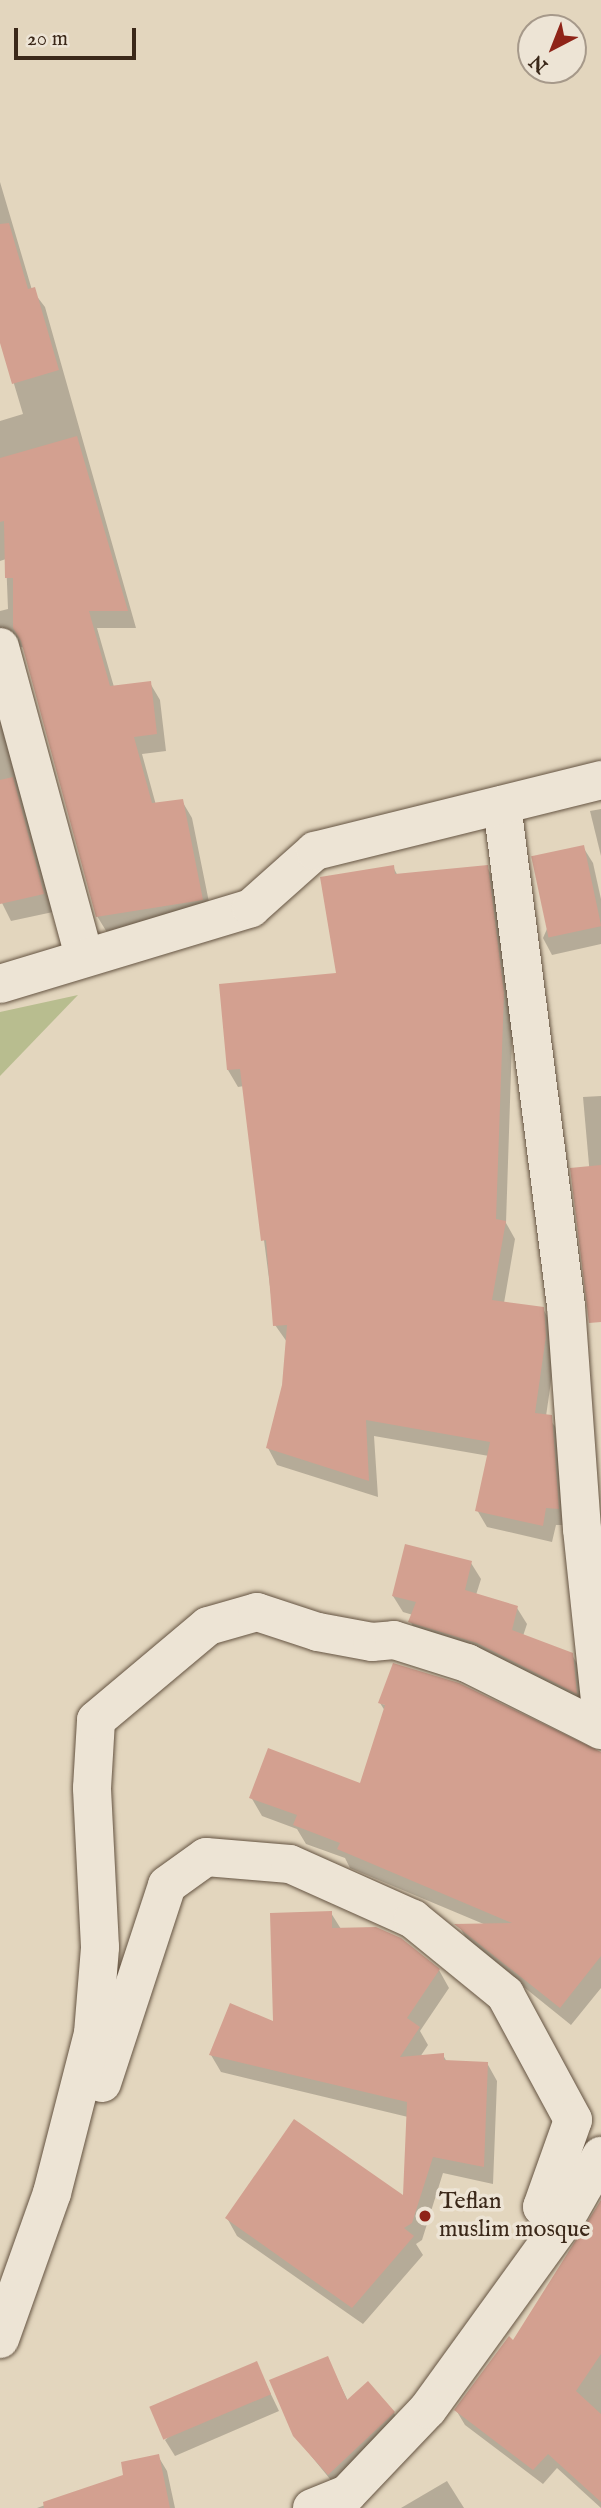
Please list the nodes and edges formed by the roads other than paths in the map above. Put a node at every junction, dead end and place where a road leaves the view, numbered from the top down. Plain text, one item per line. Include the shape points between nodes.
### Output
1 (0, 647) edge
2 (601, 780) edge
3 (502, 805) junction
4 (84, 957) junction
5 (0, 984) edge
6 (601, 1709) edge
7 (601, 1730) edge
8 (601, 2156) edge
9 (51, 2193) junction
10 (564, 2221) junction
11 (0, 2339) edge
12 (312, 2508) edge

1 - 4 street
2 - 3 street
3 - 4 street via 315,851 251,908
3 - 6 street via 566,1306
4 - 5 street
7 - 9 street via 467,1663 394,1640 372,1642 318,1632 257,1612 208,1626 96,1720 92,1801 100,1947 93,2033
8 - 10 street
9 - 10 street via 96,2103 167,1885 206,1857 290,1864 413,1919 505,1993 573,2120 542,2207
9 - 11 street
10 - 12 street via 428,2409 347,2494

